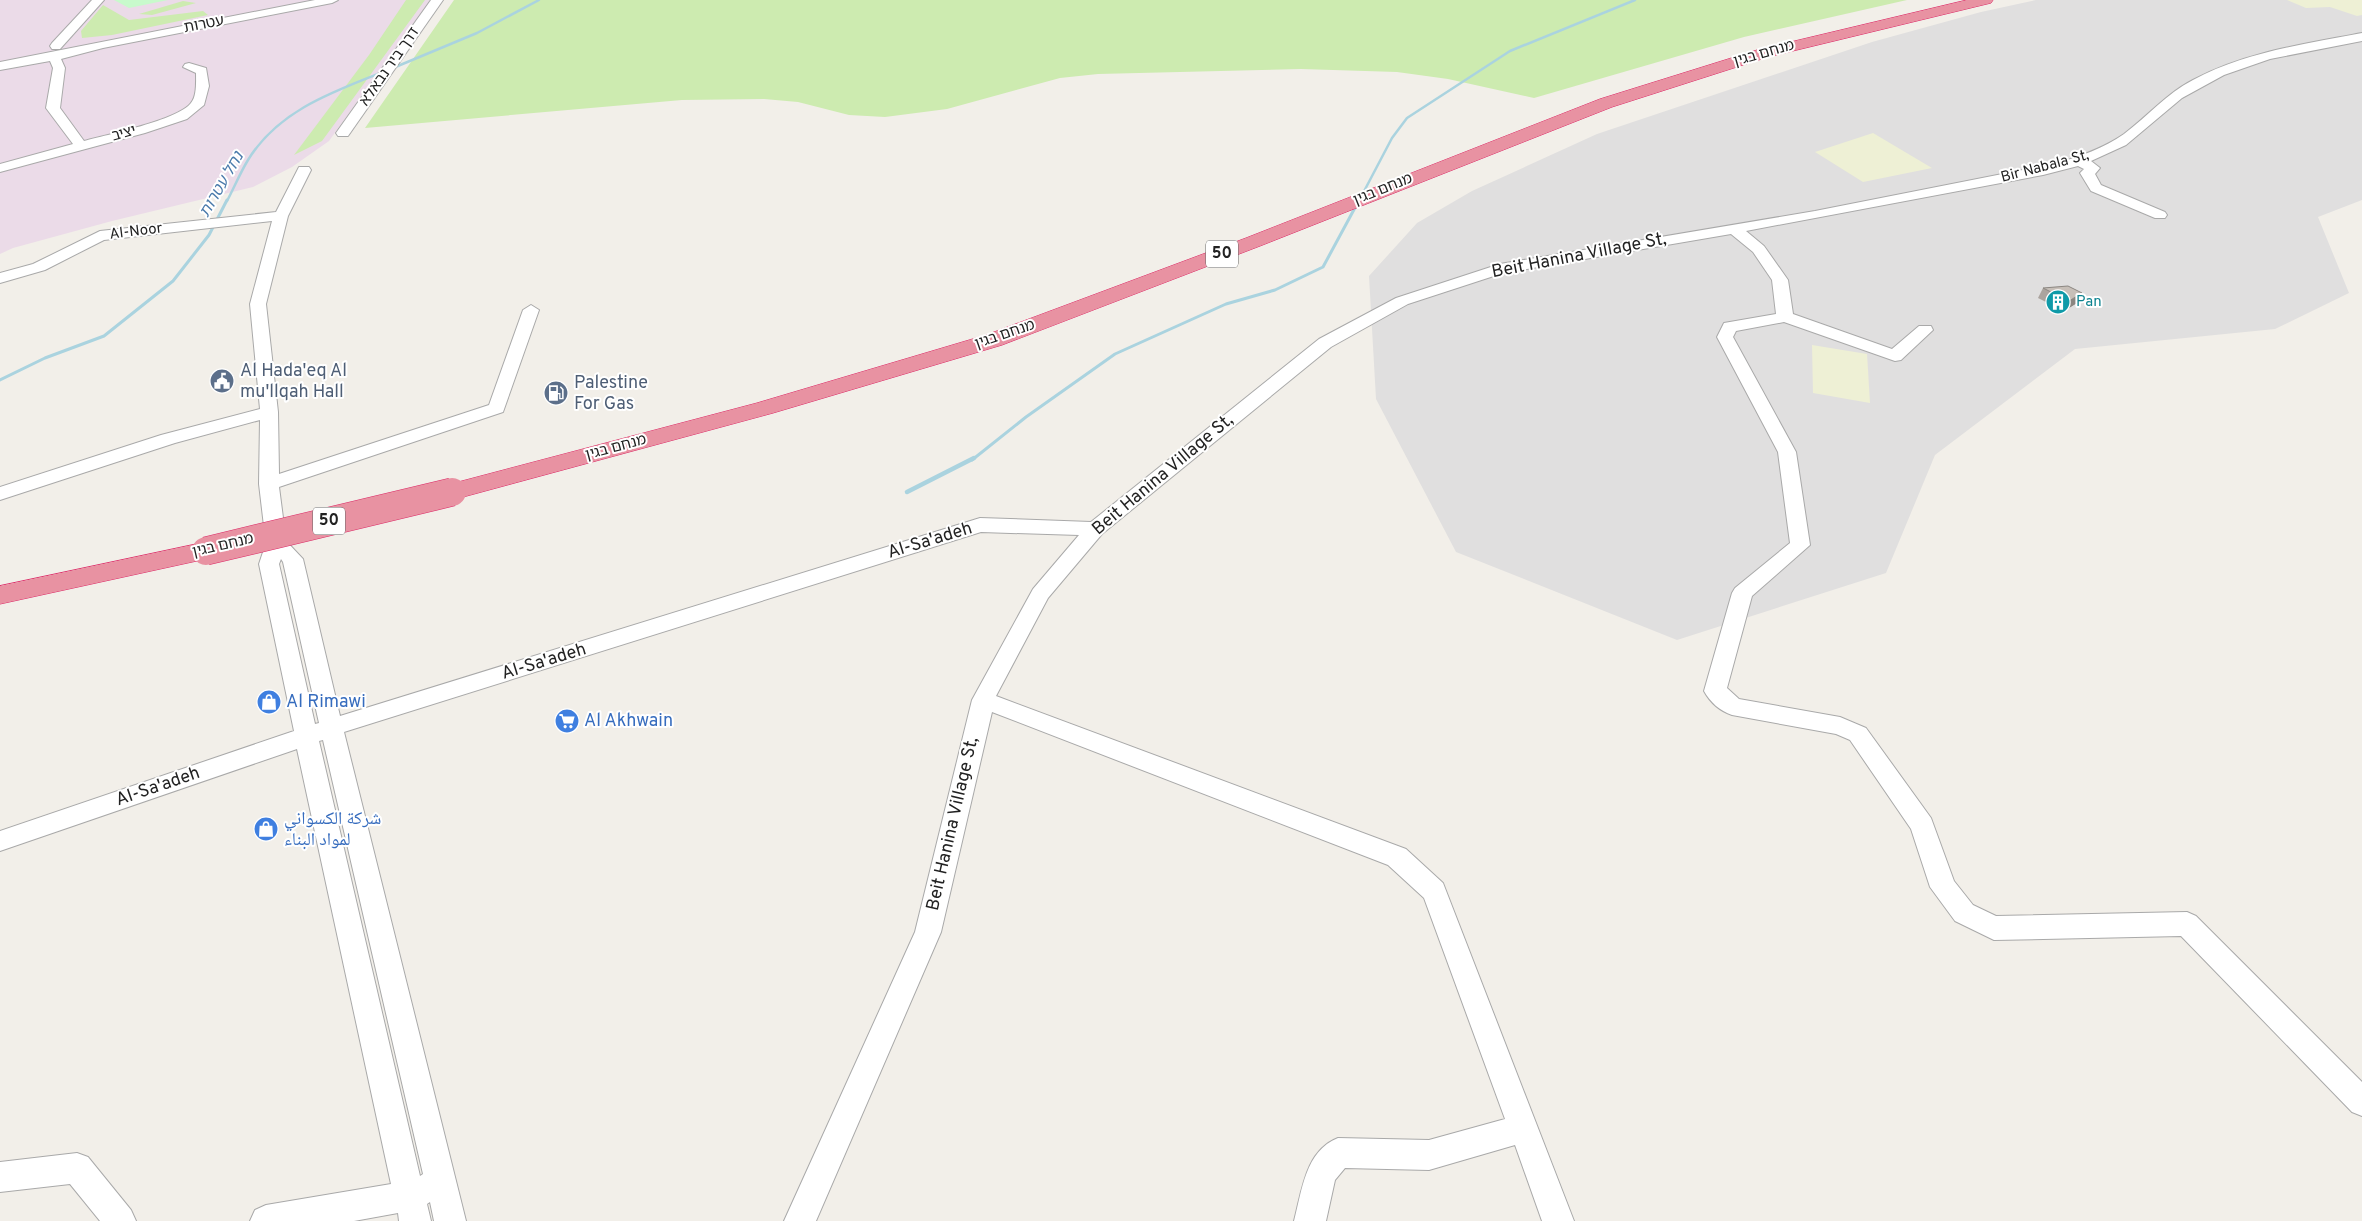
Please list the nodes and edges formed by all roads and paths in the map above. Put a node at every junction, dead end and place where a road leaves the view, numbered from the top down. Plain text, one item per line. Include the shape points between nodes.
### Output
1 (98, 0) edge
2 (307, 0) edge
3 (332, 0) edge
4 (436, 0) edge
5 (1939, 0) edge
6 (1986, 0) edge
7 (2362, 37) edge
8 (62, 51) junction
9 (0, 61) edge
10 (0, 66) edge
11 (190, 67) dead end
12 (343, 133) dead end
13 (81, 146) junction
14 (2079, 161) junction
15 (0, 168) edge
16 (304, 170) dead end
17 (2160, 215) dead end
18 (281, 216) junction
19 (1733, 228) junction
20 (0, 278) edge
21 (531, 310) dead end
22 (1785, 318) junction
23 (1925, 330) dead end
24 (269, 412) junction
25 (269, 484) junction
26 (450, 484) junction
27 (0, 494) edge
28 (1095, 529) junction
29 (206, 542) junction
30 (276, 543) junction
31 (0, 577) edge
32 (0, 595) edge
33 (984, 700) junction
34 (330, 728) junction
35 (306, 737) junction
36 (0, 841) edge
37 (2362, 1102) edge
38 (1523, 1128) junction
39 (0, 1177) edge
40 (441, 1182) junction
41 (412, 1209) edge
42 (120, 1221) edge
43 (266, 1221) edge
44 (450, 1221) edge
45 (800, 1221) edge
46 (1310, 1221) edge
47 (1558, 1221) edge

1 - 8 street
2 - 8 street, עטרות
3 - 8 street, עטרות
4 - 12 street, דרך ביר נבאלא
5 - 26 highway, מנחם בגין / 50 via 1794,33 1590,94 981,326
6 - 26 highway, מנחם בגין / 50 via 1773,51 1606,102 1253,242 994,340 765,408
7 - 14 street, Bir Nabala St, via 2269,55 2220,73 2177,95 2122,142
8 - 9 street, עטרות
8 - 10 street, עטרות
8 - 13 street via 53,108
11 - 13 street, יציב via 204,74 198,105 193,110 162,123
13 - 15 street, יציב
14 - 17 street via 2093,168 2087,173 2096,188
14 - 19 street, Bir Nabala St, via 2033,173
16 - 18 street
18 - 20 street, Al-Noor via 100,236 39,267
18 - 24 street via 258,304
19 - 22 street via 1759,249 1780,280
19 - 28 street, Beit Hanina Village St, via 1500,268 1402,301 1325,343
21 - 25 street via 497,408
22 - 23 street via 1895,356
22 - 37 street via 1730,327 1725,337 1786,452 1800,545 1742,593 1715,691 1732,706 1840,726 1858,734 1922,825 1943,887 1964,913 1994,928 2186,924
24 - 25 street
24 - 27 street via 168,438
25 - 30 street
26 - 29 highway, מנחם בגין / 50, bridge
28 - 33 street, Beit Hanina Village St, via 1040,594
28 - 34 street, Al-Sa'adeh via 980,525
29 - 31 highway, מנחם בגין / 50
29 - 32 highway, מנחם בגין / 50
30 - 34 street via 294,558
30 - 35 street via 269,564
33 - 38 street via 1397,857 1434,891
33 - 45 street, Beit Hanina Village St, via 928,932
34 - 35 street, Al-Sa'adeh
34 - 40 street
35 - 36 street, Al-Sa'adeh
35 - 41 street
38 - 46 street via 1429,1155 1338,1153 1322,1172
38 - 47 street
39 - 42 street via 78,1168
40 - 41 street
40 - 44 street
41 - 43 street

